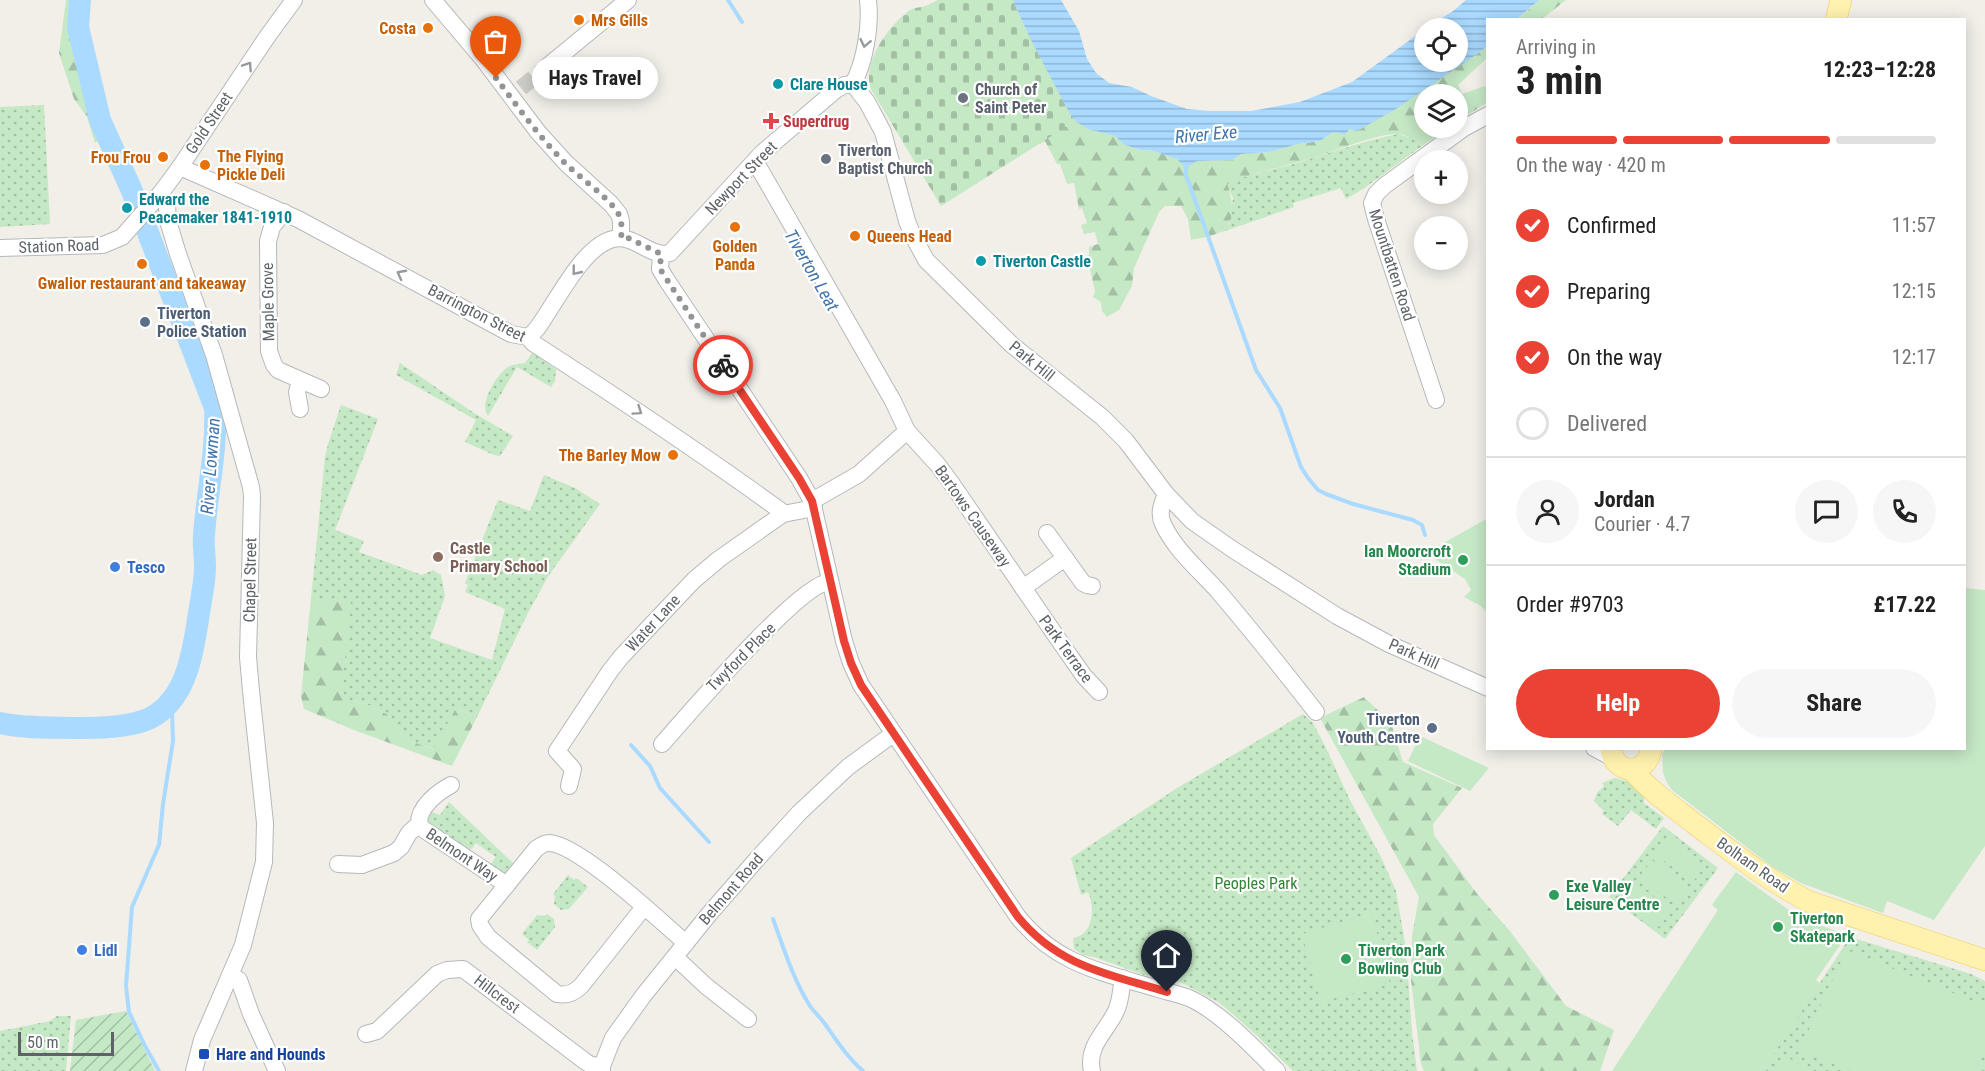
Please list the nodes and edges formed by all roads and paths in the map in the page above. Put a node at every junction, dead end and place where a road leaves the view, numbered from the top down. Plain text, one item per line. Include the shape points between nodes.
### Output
1 (294, 0) edge
2 (433, 0) edge
3 (627, 0) edge
4 (868, 0) edge
5 (1844, 0) edge
6 (1837, 18) edge
7 (1843, 18) edge
8 (548, 66) tunnel mouth
9 (853, 84) junction
10 (1486, 116) edge
11 (750, 166) junction
12 (180, 167) junction
13 (160, 194) junction
14 (284, 212) junction
15 (621, 238) junction
16 (116, 240) joint
17 (0, 248) edge
18 (661, 254) junction
19 (528, 337) junction
20 (300, 381) junction
21 (321, 388) dead end
22 (1436, 400) dead end
23 (300, 410) dead end
24 (907, 431) junction
25 (1166, 494) junction
26 (813, 504) junction
27 (783, 514) junction
28 (1047, 533) dead end
29 (1065, 558) junction
30 (829, 582) junction
31 (1092, 586) dead end
32 (1023, 588) junction
33 (1034, 604) joint
34 (1486, 687) edge
35 (1099, 692) dead end
36 (1316, 712) dead end
37 (893, 734) junction
38 (662, 744) dead end
39 (1606, 752) edge
40 (1644, 759) edge
41 (451, 785) dead end
42 (569, 786) dead end
43 (419, 824) junction
44 (338, 864) dead end
45 (507, 885) junction
46 (644, 907) junction
47 (686, 943) junction
48 (675, 957) junction
49 (1985, 960) edge
50 (230, 975) junction
51 (1123, 978) junction
52 (748, 1019) dead end
53 (366, 1034) dead end
54 (602, 1069) edge
55 (194, 1071) edge
56 (277, 1071) edge
57 (1092, 1071) edge
58 (1277, 1071) edge

12 -> 1 street, Gold Street
2 - 15 street via 516,92 566,164 615,209 621,221
3 - 8 street
4 -> 9 street via 868,29
5 - 6 main road
5 - 7 main road
9 - 11 street, Newport Street via 837,89
9 - 25 street, Park Hill via 883,132 908,220 920,250 935,270 1018,351 1102,417 1126,441
10 - 22 street, Mountbatten Road via 1384,186 1372,203
11 - 18 street, Newport Street via 670,253
11 - 24 street, Bartows Causeway via 893,401
12 - 13 street, Gold Street
12 - 14 street, Barrington Street
13 - 16 street, Gold Street via 130,230
13 - 50 street, Chapel Street via 214,355 252,496 249,657 266,823 264,862 246,934
19 -> 14 street, Barrington Street via 511,334
14 - 20 street, Maple Grove via 272,226 268,241 269,351 278,370
15 - 18 street
15 -> 19 street via 601,243 585,260
16 - 17 street, Station Road via 93,246
18 - 26 street via 660,269 666,279
19 -> 27 street, Barrington Street
20 - 21 street, Maple Grove
20 - 23 street
24 - 26 street, Water Lane via 859,474
24 - 32 street, Bartows Causeway via 939,465
25 - 34 street, Park Hill via 1192,521 1337,616
25 - 36 street via 1160,510 1162,523 1178,548 1203,573
26 - 27 street, Water Lane
26 - 30 street
27 - 42 street, Water Lane via 694,580 610,671 557,751 573,769
28 - 29 street
29 - 31 street via 1083,583
29 - 32 street
30 - 37 street via 851,663
30 - 38 street, Twyford Place via 822,582 789,610 707,690
32 - 33 street, Bartows Causeway
33 - 35 street, Park Terrace
37 - 47 street, Belmont Road via 848,767 799,813
37 - 51 street via 1028,930 1076,963
39 - 40 main road, Bolham Road via 1621,767
40 - 49 main road, Bolham Road via 1652,792 1788,891 1810,902
41 - 43 street, Belmont Way via 439,790
43 - 44 street, Belmont Way via 394,853 362,865
43 - 45 street, Belmont Way
45 - 46 street via 536,849 551,843 576,853
45 - 46 street via 483,913 480,925 488,937 563,995 581,986
46 - 47 street
47 - 48 street, Belmont Road
48 - 52 street
48 - 54 street, Belmont Road via 614,1038
50 - 55 street, Chapel Street via 202,1040
50 - 56 street via 239,980
51 - 57 street via 1117,1010 1094,1049
51 - 58 street via 1190,998 1230,1026
53 - 54 street, Hillcrest via 377,1031 437,974 463,969 586,1062

